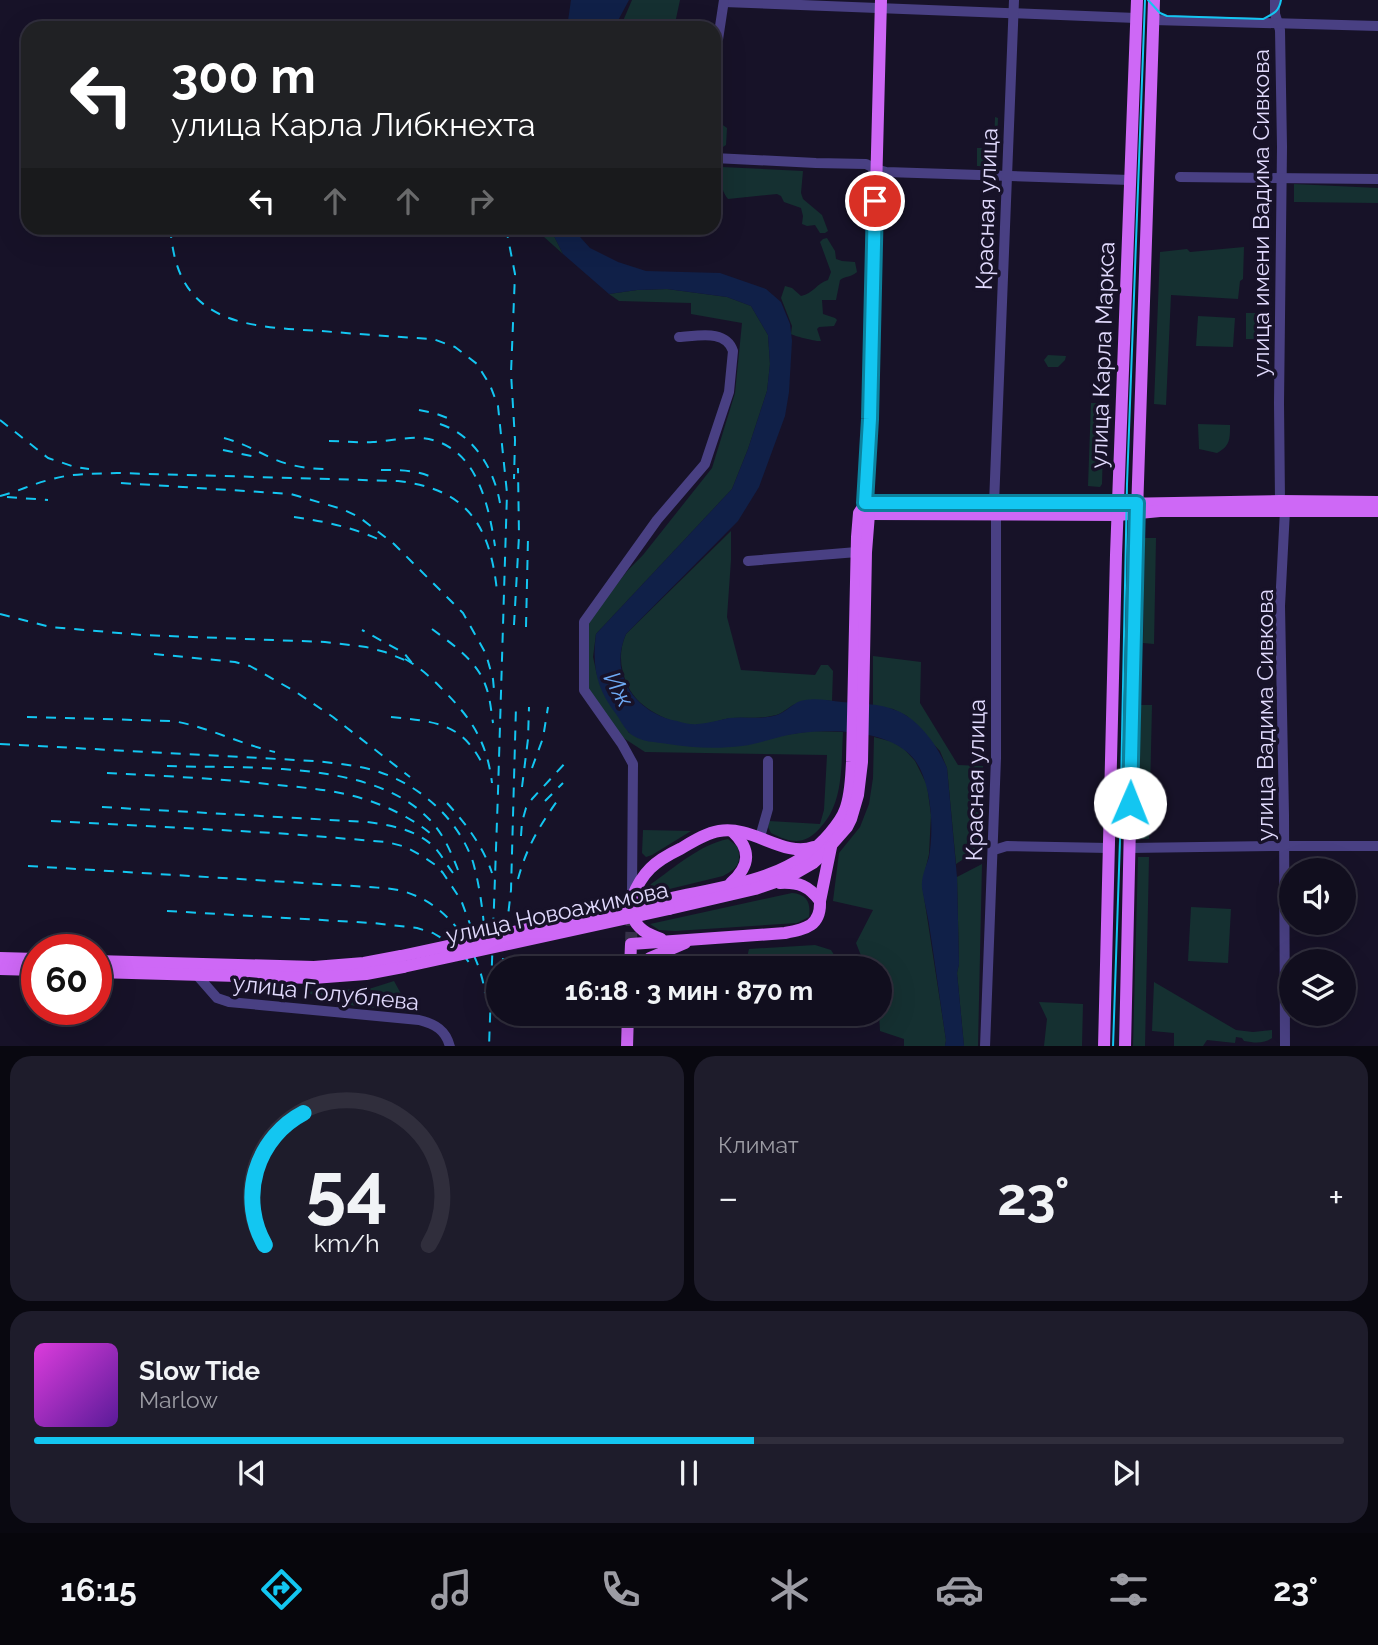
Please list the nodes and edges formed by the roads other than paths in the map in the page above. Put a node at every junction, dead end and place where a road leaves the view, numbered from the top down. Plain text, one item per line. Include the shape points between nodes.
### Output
1 (1014, 0) edge
2 (1137, 0) edge
3 (1154, 0) edge
4 (1275, 0) edge
5 (724, 1) edge
6 (880, 5) edge
7 (1013, 14) junction
8 (1131, 18) junction
9 (1153, 20) junction
10 (721, 21) edge
11 (1278, 23) junction
12 (1378, 26) edge
13 (721, 158) edge
14 (876, 169) junction
15 (1007, 177) junction
16 (1180, 177) dead end
17 (1281, 178) junction
18 (1378, 179) edge
19 (1130, 180) junction
20 (679, 337) dead end
21 (1279, 403) joint
22 (1378, 502) edge
23 (1282, 506) junction
24 (1137, 508) junction
25 (867, 509) junction
26 (995, 509) junction
27 (1118, 509) junction
28 (1378, 511) edge
29 (857, 552) junction
30 (748, 561) dead end
31 (859, 671) junction
32 (768, 761) dead end
33 (731, 831) junction
34 (760, 837) junction
35 (1284, 846) junction
36 (1378, 846) edge
37 (825, 847) junction
38 (1109, 848) junction
39 (1129, 848) junction
40 (994, 850) junction
41 (773, 883) junction
42 (729, 884) junction
43 (632, 898) joint
44 (820, 901) junction
45 (668, 904) junction
46 (632, 915) dead end
47 (693, 940) junction
48 (668, 941) junction
49 (630, 956) edge
50 (655, 956) edge
51 (0, 958) edge
52 (21, 959) edge
53 (112, 961) edge
54 (402, 962) junction
55 (0, 969) edge
56 (21, 970) edge
57 (112, 972) edge
58 (196, 974) junction
59 (628, 1026) edge
60 (450, 1046) edge
61 (627, 1046) edge
62 (985, 1046) edge
63 (1104, 1046) edge
64 (1125, 1046) edge
65 (1285, 1046) edge

1 - 7 street, Красная улица
2 - 8 main road, улица Карла Маркса
3 - 9 main road, улица Карла Маркса
4 - 11 street
5 - 6 street
5 - 10 street
6 - 7 street
6 - 14 main road
7 - 8 street
7 - 15 street, Красная улица
8 - 19 main road, улица Карла Маркса
9 - 11 street
9 - 24 main road, улица Карла Маркса
11 - 12 street
11 - 17 street, улица имени Вадима Сивкова
13 - 14 street via 866,164
14 - 15 street
14 - 25 main road
15 - 19 street
15 - 26 street, Красная улица
16 - 17 street
17 - 18 street
17 - 21 street, улица имени Вадима Сивкова
19 - 27 main road, улица Карла Маркса
20 - 43 street via 727,339 733,351 729,392 705,464 657,520 584,622 584,690 633,764
21 - 23 street, улица Вадима Сивкова
22 - 23 main road
23 - 24 main road
23 - 28 main road
23 - 35 street, улица Вадима Сивкова
24 - 27 main road
24 - 39 main road, улица Карла Маркса
25 - 26 main road
25 - 29 main road via 859,513
25 - 31 main road
26 - 27 main road
26 - 40 street, Красная улица
27 - 38 main road, улица Карла Маркса
29 - 30 street
29 - 31 main road
31 - 37 main road, улица Новоажимова via 849,792
31 - 37 main road, улица Новоажимова via 862,762 858,795 851,819
32 - 34 street via 768,809
33 - 34 main road
33 - 42 main road via 742,841 746,860 739,876
33 - 43 main road via 711,833 664,856 643,875
34 - 37 main road via 797,851
35 - 36 street
35 - 39 street
35 - 65 street, улица Вадима Сивкова
37 - 41 main road, улица Новоажимова via 813,863
37 - 42 main road, улица Новоажимова via 783,870
37 - 44 main road
38 - 40 street via 1007,846
38 - 63 main road, улица Карла Маркса
39 - 64 main road, улица Карла Маркса
40 - 62 street, Красная улица
41 - 44 main road via 807,887
41 - 45 main road, улица Новоажимова
42 - 45 main road, улица Новоажимова
44 - 47 main road via 818,916 802,930
45 - 54 main road, улица Новоажимова, bridge
46 - 48 main road via 647,934
47 - 48 main road
47 - 50 main road
48 - 49 main road via 631,944
51 - 52 main road
53 - 54 main road, улица Новоажимова via 314,967
54 - 58 main road, улица Новоажимова via 366,974 332,977
55 - 56 main road
57 - 58 main road, улица Новоажимова
58 - 60 street, улица Голублева via 217,998 229,1002 419,1020 442,1030
59 - 61 main road

